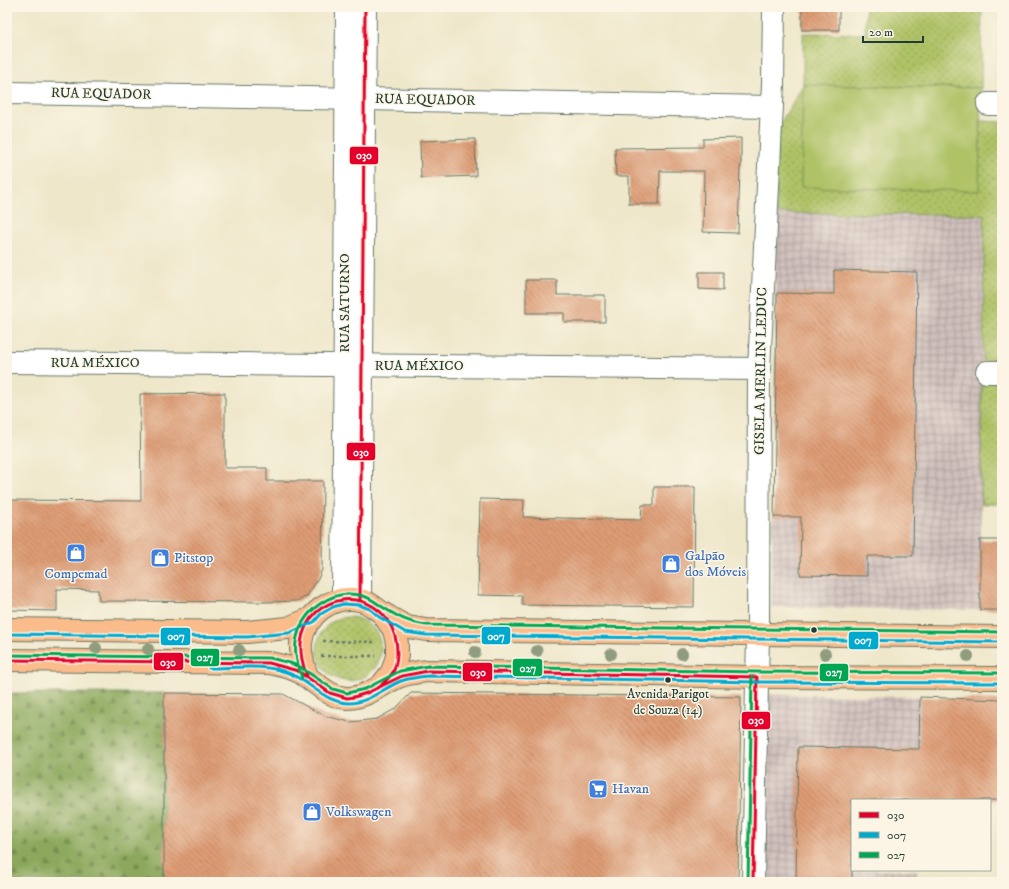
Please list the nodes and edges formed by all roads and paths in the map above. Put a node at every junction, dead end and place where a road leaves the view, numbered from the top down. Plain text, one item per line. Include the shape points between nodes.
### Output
1 (347, 7) edge
2 (365, 7) edge
3 (774, 7) edge
4 (7, 93) edge
5 (355, 98) junction
6 (772, 108) junction
7 (7, 362) edge
8 (353, 365) junction
9 (759, 368) junction
10 (351, 600) junction
11 (382, 613) junction
12 (312, 618) junction
13 (7, 629) edge
14 (758, 634) junction
15 (1002, 637) edge
16 (7, 660) edge
17 (307, 676) junction
18 (757, 677) junction
19 (1002, 678) edge
20 (381, 686) junction
21 (753, 882) edge

1 - 5 street, RUA SATURNO
2 - 5 street, RUA SATURNO
3 - 6 street, GISELA MERLIN LEDUC
4 - 5 street, RUA EQUADOR
5 - 6 street, RUA EQUADOR
5 - 8 street, RUA SATURNO
6 - 9 street, GISELA MERLIN LEDUC
7 - 8 street, RUA MÉXICO
8 - 9 street, RUA MÉXICO
8 - 10 street, RUA SATURNO
9 - 14 street, GISELA MERLIN LEDUC
10 - 11 main road via 373,605
10 - 12 main road via 331,602 318,610
11 - 14 main road via 407,626 426,630
11 - 20 main road via 394,630 397,656 392,672
12 - 13 main road via 288,628 247,632
12 - 17 main road via 305,628 301,642 301,656
14 - 15 main road
14 - 18 street, GISELA MERLIN LEDUC
16 - 17 main road via 269,664 294,669
17 - 20 main road via 330,694 347,698 364,695
18 - 19 main road
18 - 20 main road via 428,671 414,672
18 - 21 street, GISELA MERLIN LEDUC

